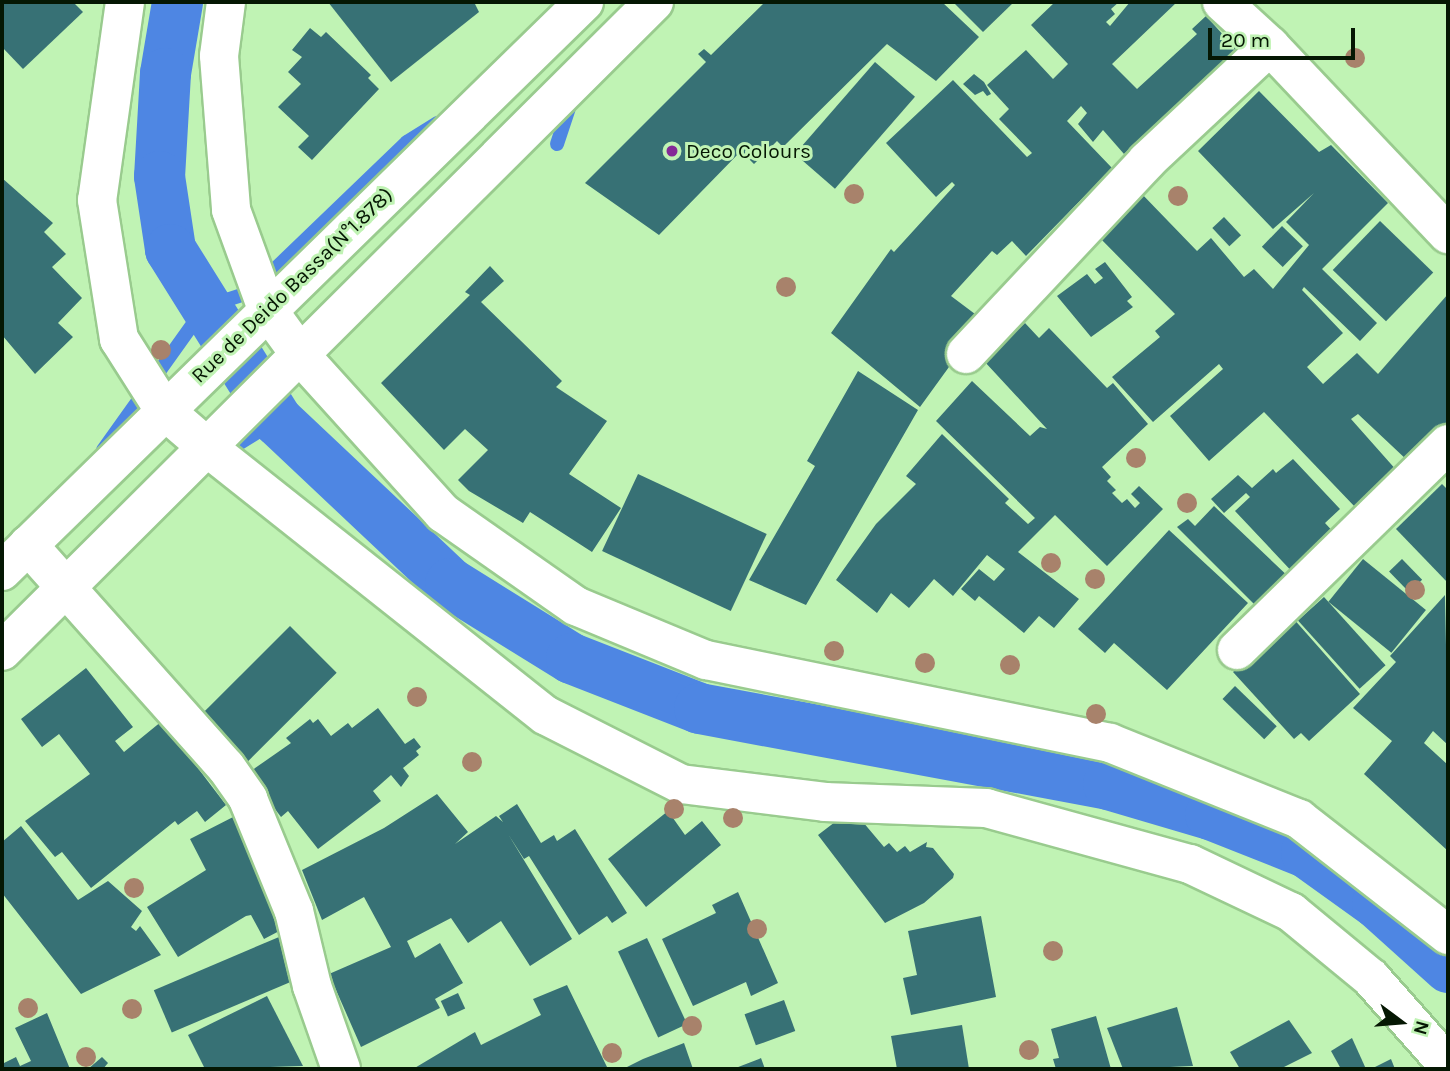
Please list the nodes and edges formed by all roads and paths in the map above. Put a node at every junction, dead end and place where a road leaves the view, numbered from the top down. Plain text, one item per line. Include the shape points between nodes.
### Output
1 (125, 2) edge
2 (226, 2) edge
3 (584, 2) edge
4 (653, 2) edge
5 (1222, 2) edge
6 (1270, 46) junction
7 (471, 113) junction
8 (509, 148) junction
9 (1448, 233) edge
10 (254, 321) junction
11 (966, 354) dead end
12 (293, 364) junction
13 (177, 398) junction
14 (220, 435) junction
15 (1448, 444) edge
16 (29, 545) junction
17 (2, 571) edge
18 (68, 588) junction
19 (1237, 650) dead end
20 (2, 651) edge
21 (1448, 934) edge
22 (1448, 1065) edge
23 (341, 1069) edge

1 - 13 street via 97,200 120,340
2 - 10 street via 219,56 231,210
3 - 7 street, Rue de Deido Bassa(N°1.878)
4 - 8 street
5 - 6 street
6 - 9 street
6 - 11 street via 1147,161
7 - 8 street
7 - 10 street, Rue de Deido Bassa(N°1.878)
8 - 12 street
10 - 12 street
10 - 13 street, Rue de Deido Bassa(N°1.878)
12 - 14 street
12 - 21 street via 443,513 576,606 706,660 1110,743 1299,819
13 - 14 street
13 - 16 street, Rue de Deido Bassa(N°1.878)
14 - 18 street
14 - 22 street via 545,715 681,784 825,802 986,808 1190,864 1291,912 1371,978
15 - 19 street
16 - 17 street, Rue de Deido Bassa(N°1.878)
16 - 18 street
18 - 20 street
18 - 23 street via 226,767 248,799 294,911 312,986

